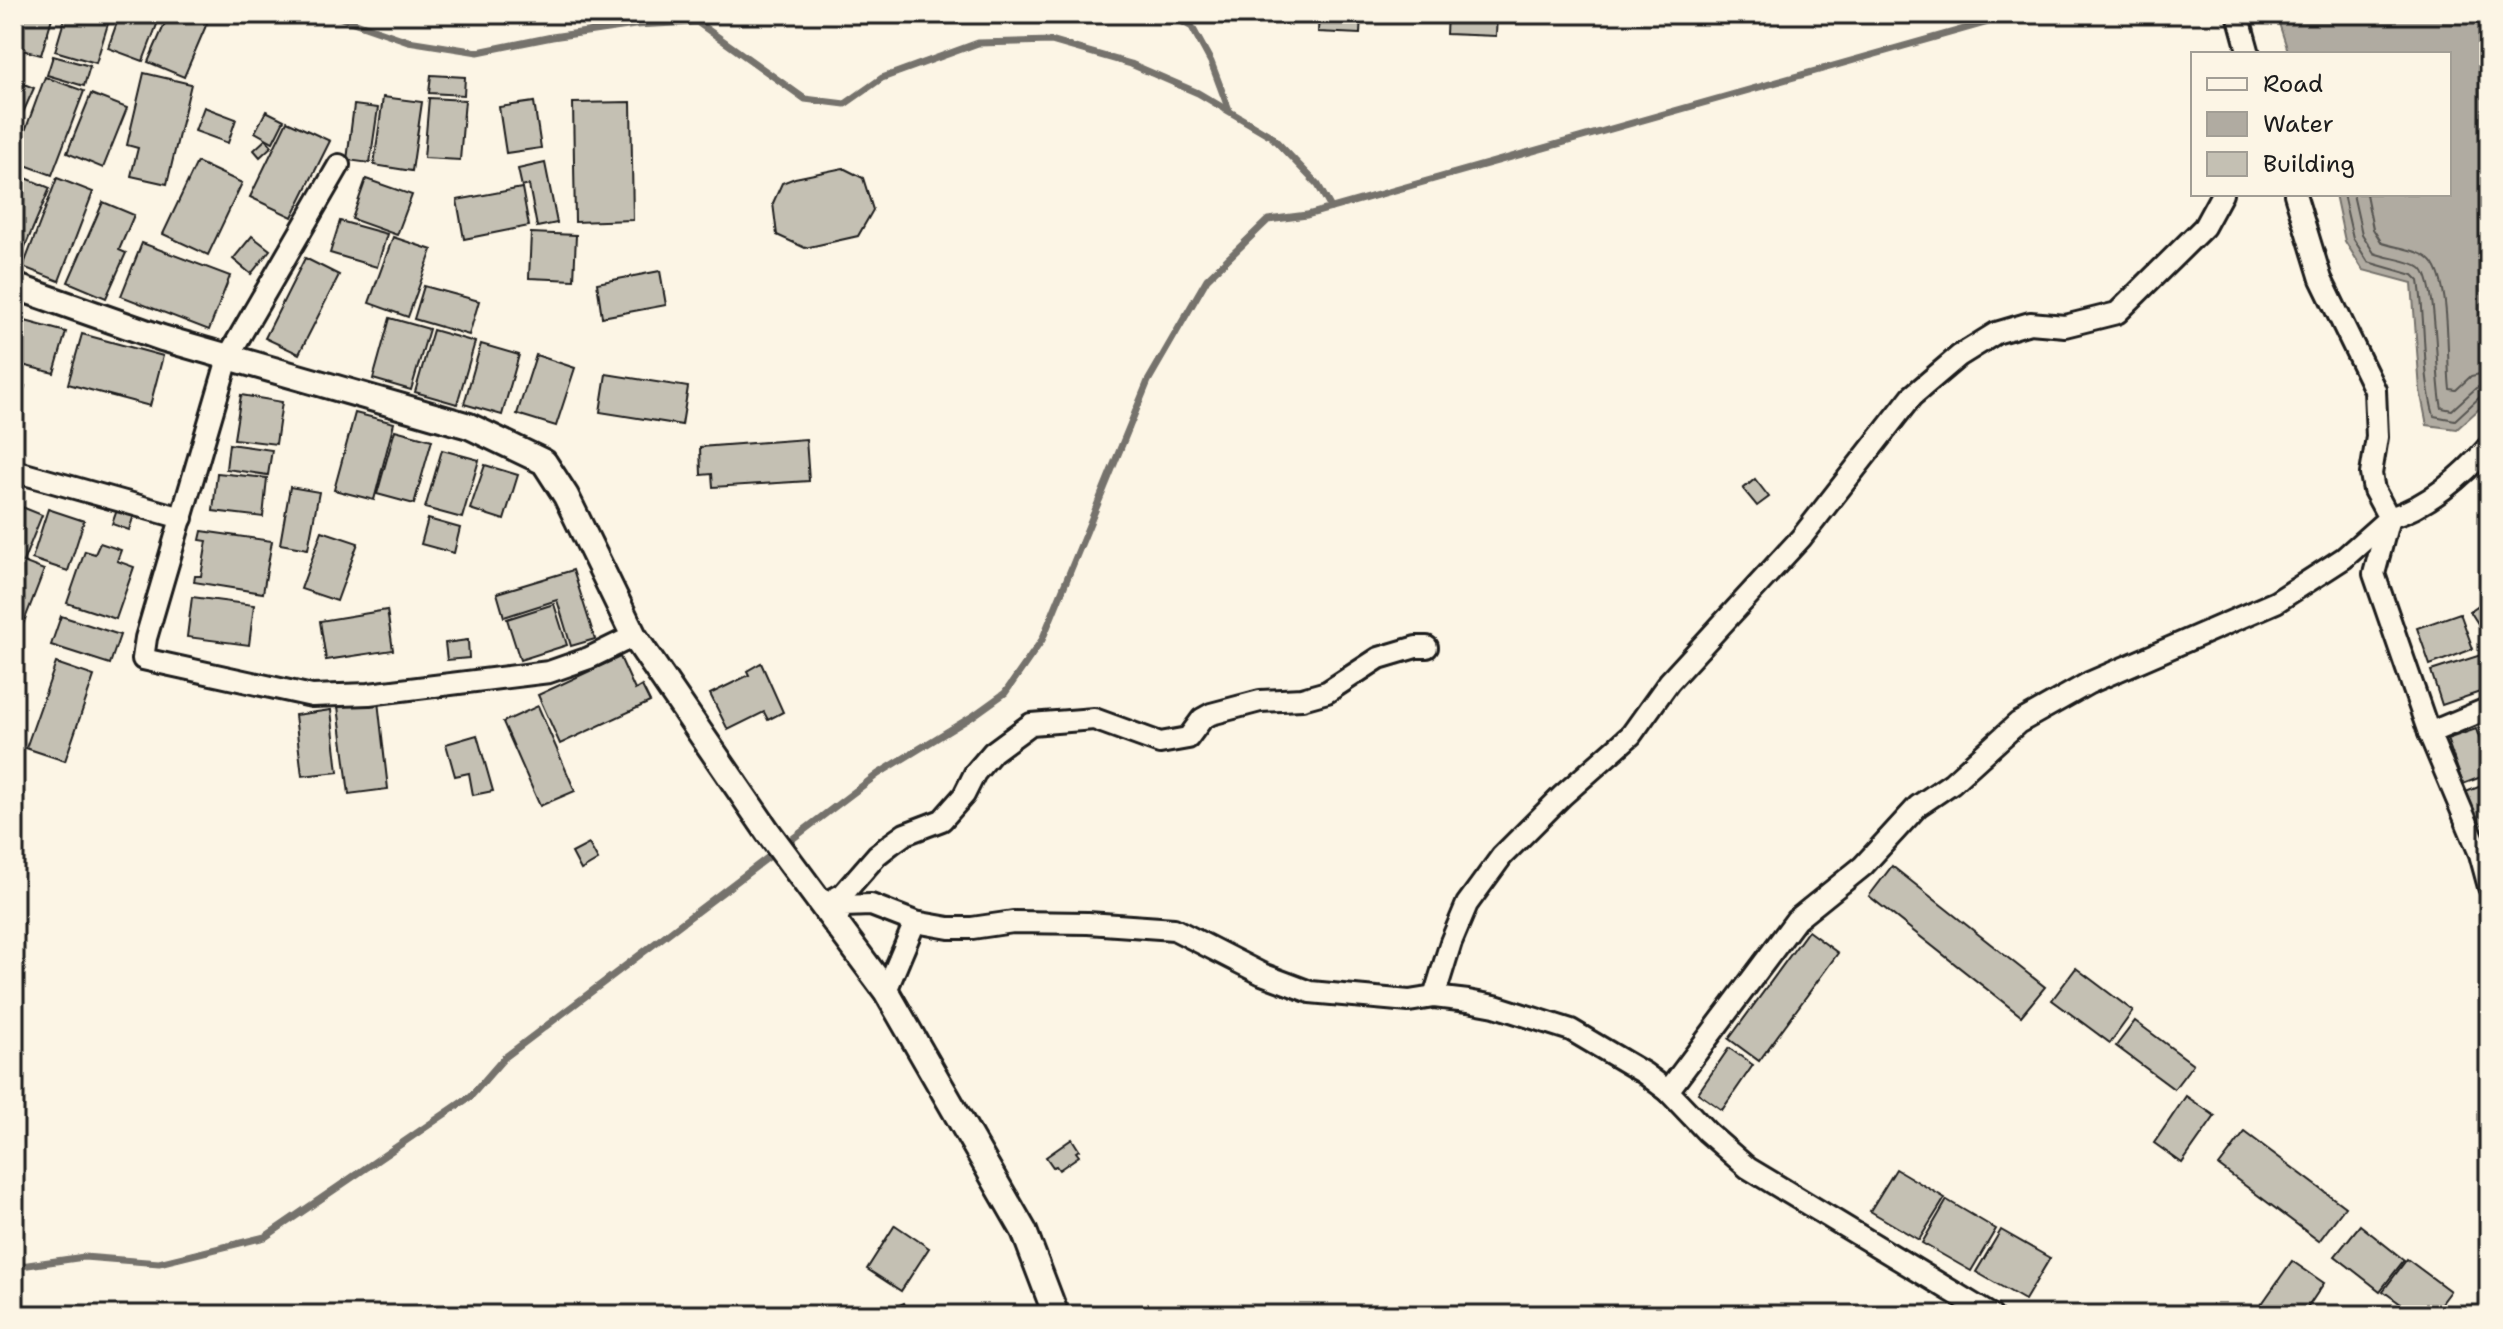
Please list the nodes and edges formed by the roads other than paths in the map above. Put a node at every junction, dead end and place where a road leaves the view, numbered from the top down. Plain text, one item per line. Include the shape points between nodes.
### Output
1 (2238, 14) edge
2 (2248, 52) edge
3 (339, 165) dead end
4 (2221, 196) edge
5 (2296, 196) edge
6 (14, 286) edge
7 (229, 355) junction
8 (2489, 446) edge
9 (2479, 467) edge
10 (14, 471) edge
11 (182, 518) junction
12 (2389, 518) junction
13 (634, 636) junction
14 (1427, 647) dead end
15 (2489, 708) edge
16 (2429, 733) junction
17 (2484, 852) edge
18 (2489, 887) edge
19 (830, 912) junction
20 (915, 922) junction
21 (886, 991) junction
22 (1434, 997) junction
23 (1668, 1091) junction
24 (1056, 1315) edge
25 (1991, 1315) edge

1 - 2 street
3 - 7 street
4 - 22 street via 2204,227 2117,313 2065,326 2030,323 1996,333 1912,396 1801,538 1669,682 1631,735 1502,856 1467,904
5 - 12 street via 2321,279 2375,390 2377,437 2371,474
6 - 7 street via 162,338
7 - 11 street
7 - 13 street via 469,426 544,462
8 - 9 street
9 - 12 street via 2409,512
10 - 11 street
11 - 13 street via 146,638 143,659 154,662 312,696 369,694 549,672
12 - 16 street via 2374,574
12 - 23 street via 2344,558 2276,602 2089,683 2018,723 1952,783 1918,806 1863,866 1796,920
13 - 19 street via 768,832
14 - 19 street via 1379,658 1327,692 1211,714 1188,738 1160,743 1094,719 1031,724 993,752 942,820 905,834 877,855
15 - 16 street
16 - 17 street
17 - 18 street
19 - 20 street via 871,905
19 - 21 street
20 - 21 street
20 - 22 street via 949,928 1013,922 1174,929 1310,992 1409,1001
21 - 24 street via 1024,1231
22 - 23 street via 1495,1006 1571,1030
23 - 25 street via 1748,1168

